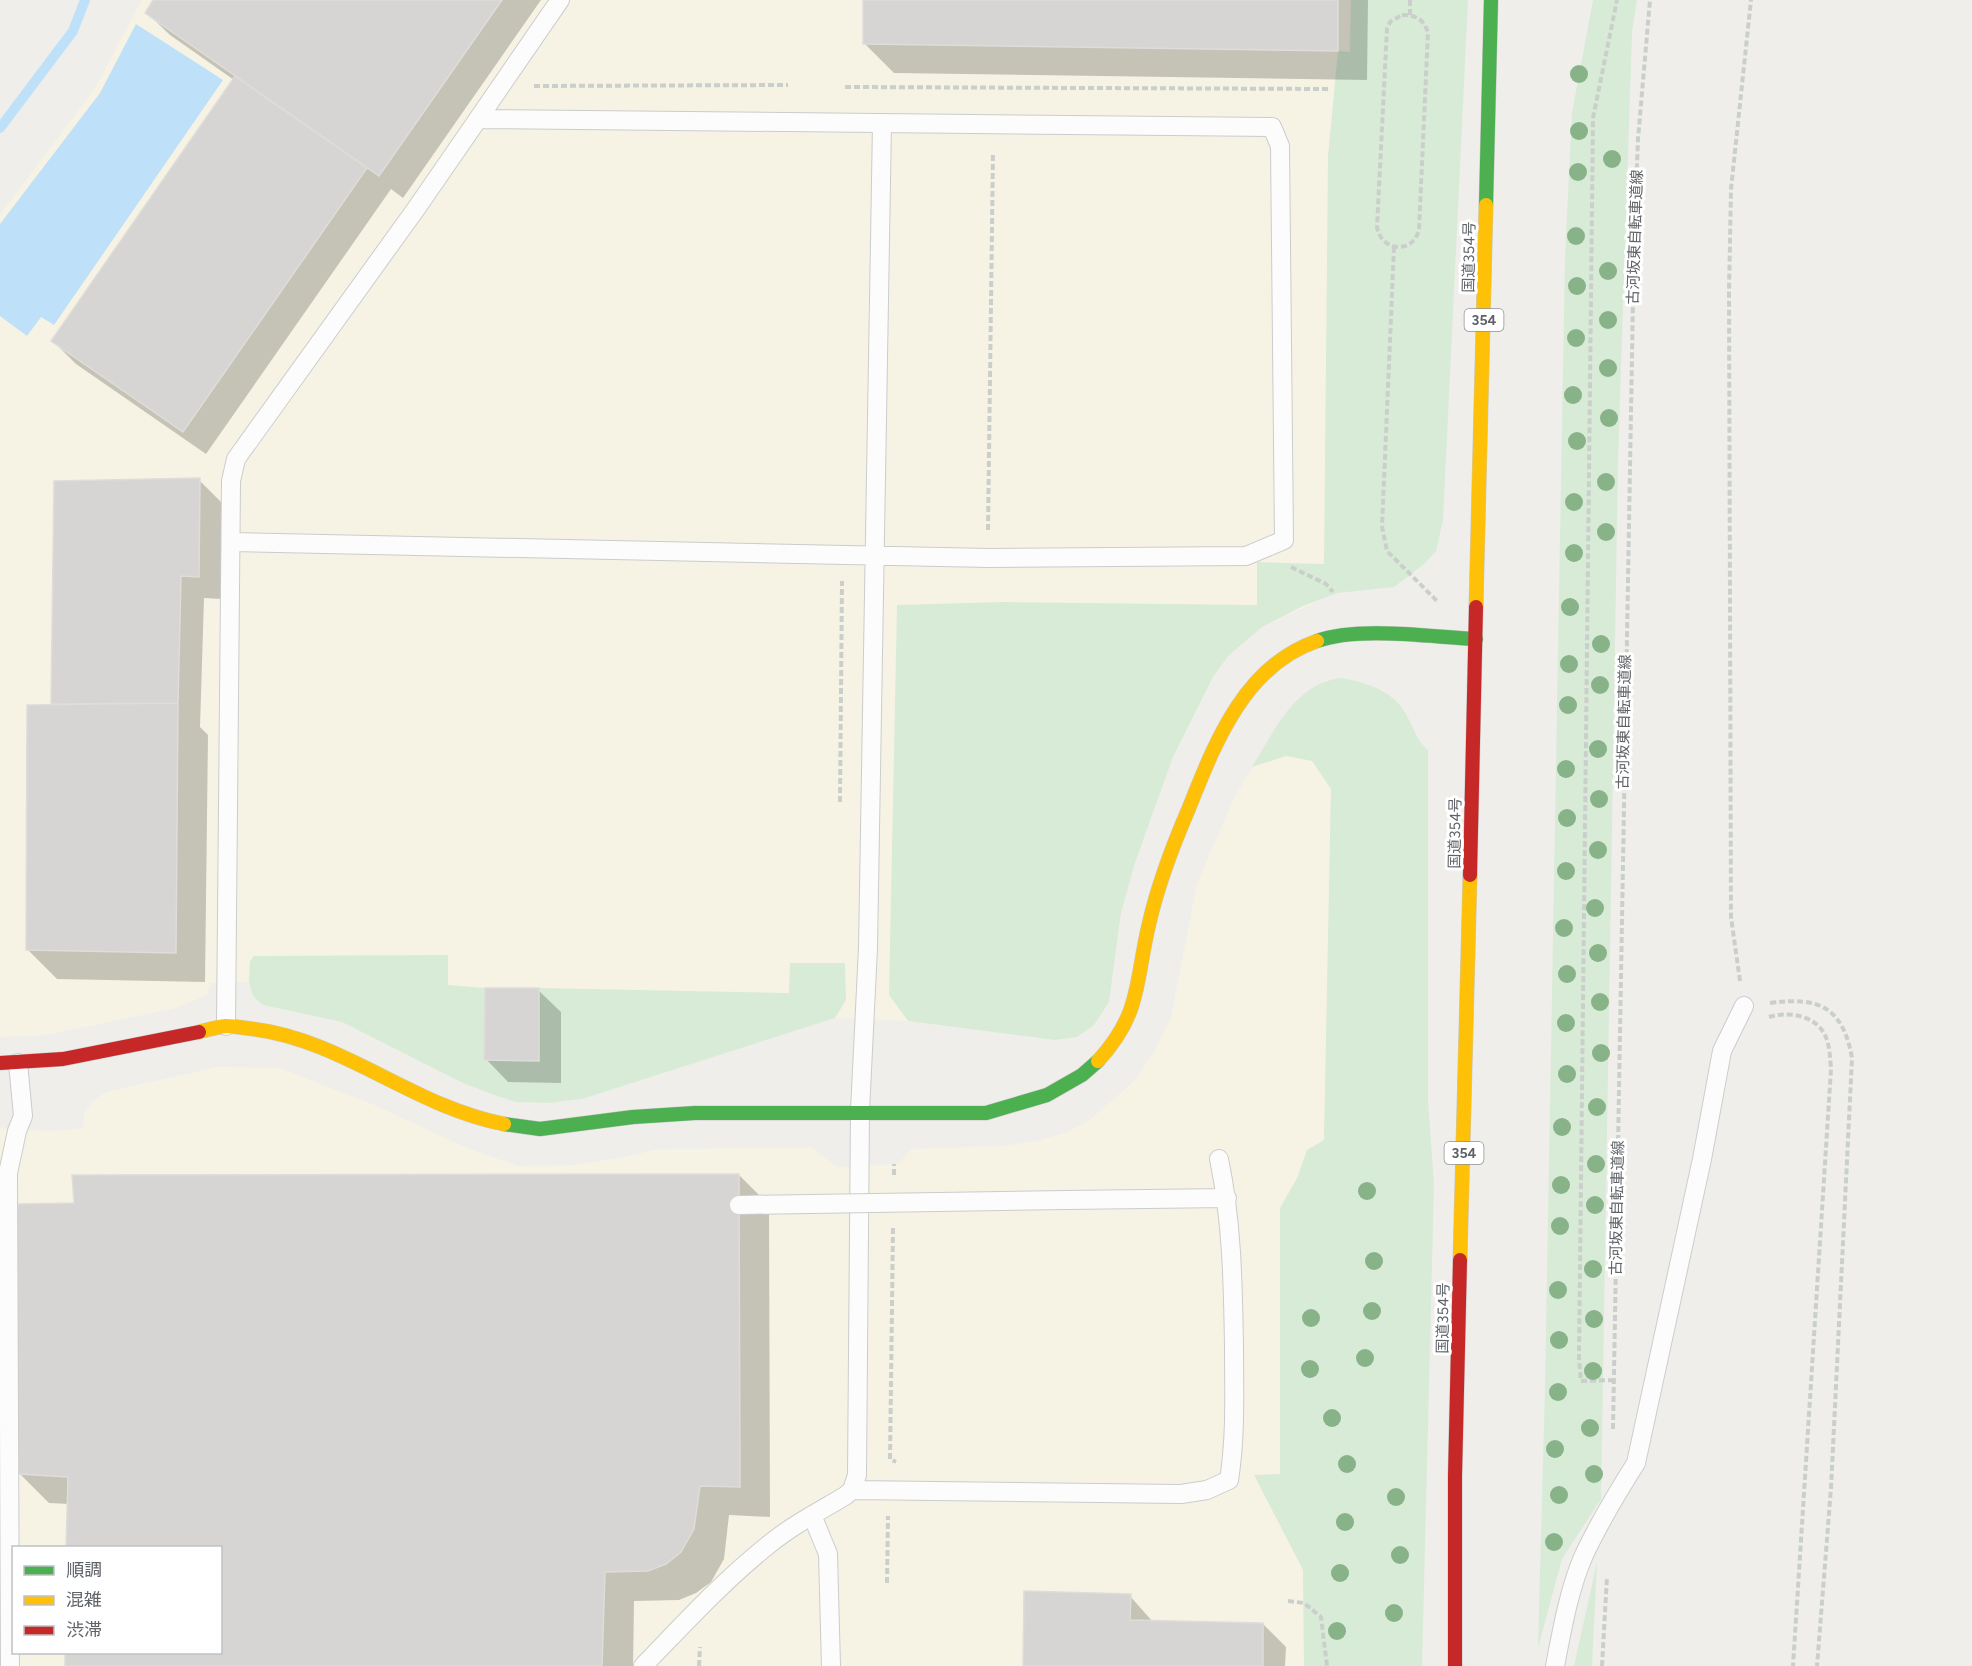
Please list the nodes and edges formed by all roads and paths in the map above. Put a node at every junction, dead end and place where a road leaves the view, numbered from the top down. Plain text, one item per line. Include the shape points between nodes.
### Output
1 (560, 0) edge
2 (1410, 0) edge
3 (1491, 0) edge
4 (1617, 0) edge
5 (1650, 0) edge
6 (1751, 0) edge
7 (1410, 15) junction
8 (528, 86) dead end
9 (788, 86) dead end
10 (845, 87) dead end
11 (1330, 89) dead end
12 (479, 119) junction
13 (882, 123) junction
14 (993, 152) dead end
15 (1394, 247) junction
16 (988, 540) dead end
17 (231, 542) junction
18 (874, 555) junction
19 (1290, 567) dead end
20 (832, 579) dead end
21 (1333, 592) dead end
22 (1442, 606) dead end
23 (1476, 639) junction
24 (840, 806) dead end
25 (1744, 1006) junction
26 (1764, 1018) dead end
27 (226, 1026) junction
28 (9, 1063) edge
29 (860, 1111) junction
30 (1219, 1160) dead end
31 (894, 1164) dead end
32 (894, 1176) dead end
33 (1227, 1198) junction
34 (739, 1204) dead end
35 (893, 1223) dead end
36 (1614, 1380) junction
37 (1613, 1434) dead end
38 (899, 1464) dead end
39 (852, 1490) junction
40 (889, 1513) dead end
41 (812, 1515) junction
42 (1607, 1571) dead end
43 (887, 1582) dead end
44 (1288, 1600) dead end
45 (700, 1646) dead end
46 (10, 1666) edge
47 (644, 1666) edge
48 (699, 1666) edge
49 (831, 1666) edge
50 (1327, 1666) edge
51 (1455, 1666) edge
52 (1555, 1666) edge
53 (1602, 1666) edge
54 (1793, 1666) edge
55 (1817, 1666) edge

1 - 12 lane
2 - 7 path
3 - 23 main road, 国道354号 / 354
4 - 36 path via 1593,118 1579,1358 1581,1381
5 - 36 path, 古河坂東自転車道線 via 1634,242
6 - 25 path via 1731,189 1729,291 1731,917
7 - 15 path via 1396,17 1387,29 1377,227 1382,240
7 - 15 path via 1422,21 1428,32 1419,230 1413,242
8 - 9 path
10 - 11 path
12 - 13 lane
12 - 17 lane via 236,459 231,481
13 - 18 lane
13 - 18 lane via 1272,127 1280,146 1284,540 1246,556
14 - 16 path
15 - 22 path via 1382,527 1387,551
17 - 18 lane
17 - 27 lane
18 - 29 lane via 868,948
19 - 21 path via 1326,584
20 - 24 path via 842,579
23 - 29 main road via 1321,639 1287,655 1259,681 1220,730 1177,833 1149,923 1125,1028 1094,1068 1060,1091 1019,1107 986,1113
23 - 51 main road, 国道354号 / 354 via 1455,1476
25 - 52 lane via 1722,1051 1636,1463 1583,1557
25 - 55 path via 1818,1002 1838,1018 1852,1058 1831,1488
26 - 54 path via 1792,1014 1811,1022 1826,1037 1831,1070
27 - 28 main road via 63,1059
27 - 29 main road via 310,1041 406,1089 501,1124 540,1129 695,1113
28 - 46 lane via 23,1116 8,1173
29 - 39 lane via 858,1461
30 - 33 lane
31 - 32 path
33 - 34 lane, bridge
33 - 39 lane via 1234,1405 1229,1480 1207,1490 1181,1494
35 - 38 path via 890,1459
36 - 37 path, 古河坂東自転車道線
39 - 41 lane
40 - 43 path
41 - 47 lane via 766,1546 682,1624
41 - 49 lane via 828,1554
42 - 53 path
44 - 50 path via 1305,1603 1321,1617
45 - 48 path

